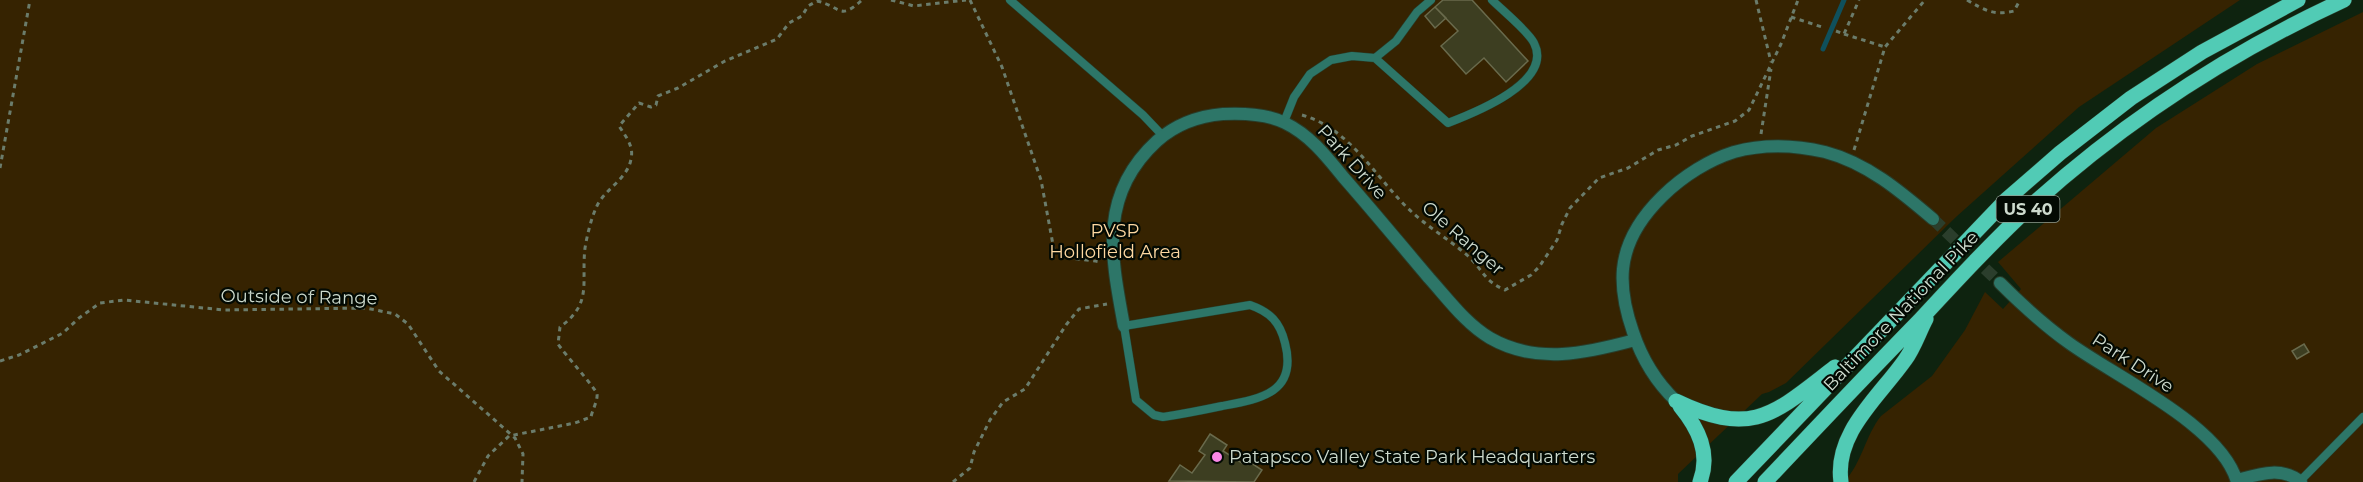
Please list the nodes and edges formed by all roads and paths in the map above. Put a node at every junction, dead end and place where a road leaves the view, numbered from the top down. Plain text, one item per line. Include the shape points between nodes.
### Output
1 (30, 0) edge
2 (862, 0) edge
3 (891, 0) edge
4 (968, 0) edge
5 (1010, 0) edge
6 (1431, 0) edge
7 (1492, 0) edge
8 (1756, 0) edge
9 (1798, 0) edge
10 (1859, 0) edge
11 (1925, 0) edge
12 (1967, 0) edge
13 (2020, 0) edge
14 (2298, 0) edge
15 (2344, 0) edge
16 (1791, 17) junction
17 (1825, 28) dead end
18 (1836, 31) dead end
19 (1844, 34) junction
20 (1885, 47) junction
21 (1375, 58) junction
22 (1772, 63) junction
23 (1286, 117) junction
24 (1163, 136) junction
25 (1759, 147) junction
26 (1850, 161) junction
27 (0, 168) edge
28 (1933, 219) tunnel mouth
29 (1113, 266) junction
30 (2000, 283) tunnel mouth
31 (1120, 301) junction
32 (1932, 306) junction
33 (1124, 326) junction
34 (1875, 336) junction
35 (1635, 340) junction
36 (0, 361) edge
37 (1676, 401) junction
38 (2363, 417) edge
39 (512, 435) junction
40 (2237, 481) edge
41 (474, 482) edge
42 (522, 482) edge
43 (953, 482) edge
44 (1700, 482) edge
45 (1736, 482) edge
46 (1765, 482) edge
47 (1841, 482) edge
48 (2300, 482) edge

1 - 27 path
2 - 39 path via 850,11 841,12 817,1 789,23 777,39 658,96 656,105 639,103 631,110 619,126 632,147 631,162 596,205 585,248 586,286 582,303 560,327 558,344 597,394 591,417
3 - 4 path via 914,6
4 - 29 path via 1002,67 1041,180 1054,250
5 - 24 lane
6 - 21 lane via 1396,41
7 - 21 lane via 1534,42 1538,54 1536,68 1519,87 1480,110 1448,123
8 - 22 path
9 - 16 path
10 - 19 path
11 - 20 path
12 - 13 path via 1986,12 2002,14 2014,10
14 - 34 main road, Baltimore National Pike / US 40 via 2202,52 2131,98 2060,153 2006,200
15 - 32 main road, Baltimore National Pike / US 40 via 2223,63 2142,117 2034,204
16 - 17 path
16 - 22 path
18 - 19 path
19 - 20 path
20 - 26 path
21 - 23 lane via 1352,56 1331,60 1310,74
22 - 23 path, Ole Ranger via 1749,110 1735,121 1658,150 1628,168 1599,178 1570,208 1557,240 1539,267 1505,290 1492,284 1471,258 1415,215 1344,138 1316,119
22 - 25 path
23 - 24 street, Park Drive via 1216,115 1180,125
23 - 35 street, Park Drive via 1315,144 1458,312 1489,338 1522,351 1557,354 1593,351
24 - 29 street, Park Drive via 1148,149 1124,183 1113,221
25 - 26 street via 1808,149
25 - 35 street via 1699,169 1661,197 1646,215 1623,268 1624,300
26 - 28 street via 1893,186
29 - 31 street, Park Drive
30 - 40 street, Park Drive via 2070,344 2208,438 2224,454
31 - 33 street, Park Drive
31 - 43 path via 1079,309 1025,388 1003,402 974,452 970,468
32 - 46 main road, Baltimore National Pike / US 40
32 - 47 main road via 1907,358 1843,445 1838,466
33 - 33 lane, Park Drive via 1136,400 1154,415 1164,417 1258,399 1274,391 1284,378 1287,349 1282,330 1274,318 1250,305
34 - 37 main road via 1772,413 1743,420 1719,418
34 - 45 main road, Baltimore National Pike / US 40
35 - 37 street via 1653,376
36 - 39 path, Outside of Range via 63,333 100,303 124,300 224,310 366,308 395,314 408,324 439,371
37 - 44 main road via 1702,441 1704,471
38 - 48 lane
39 - 41 path via 488,456
39 - 42 path, Outside of Range via 523,454
40 - 48 street, Park Drive via 2277,472 2290,474

